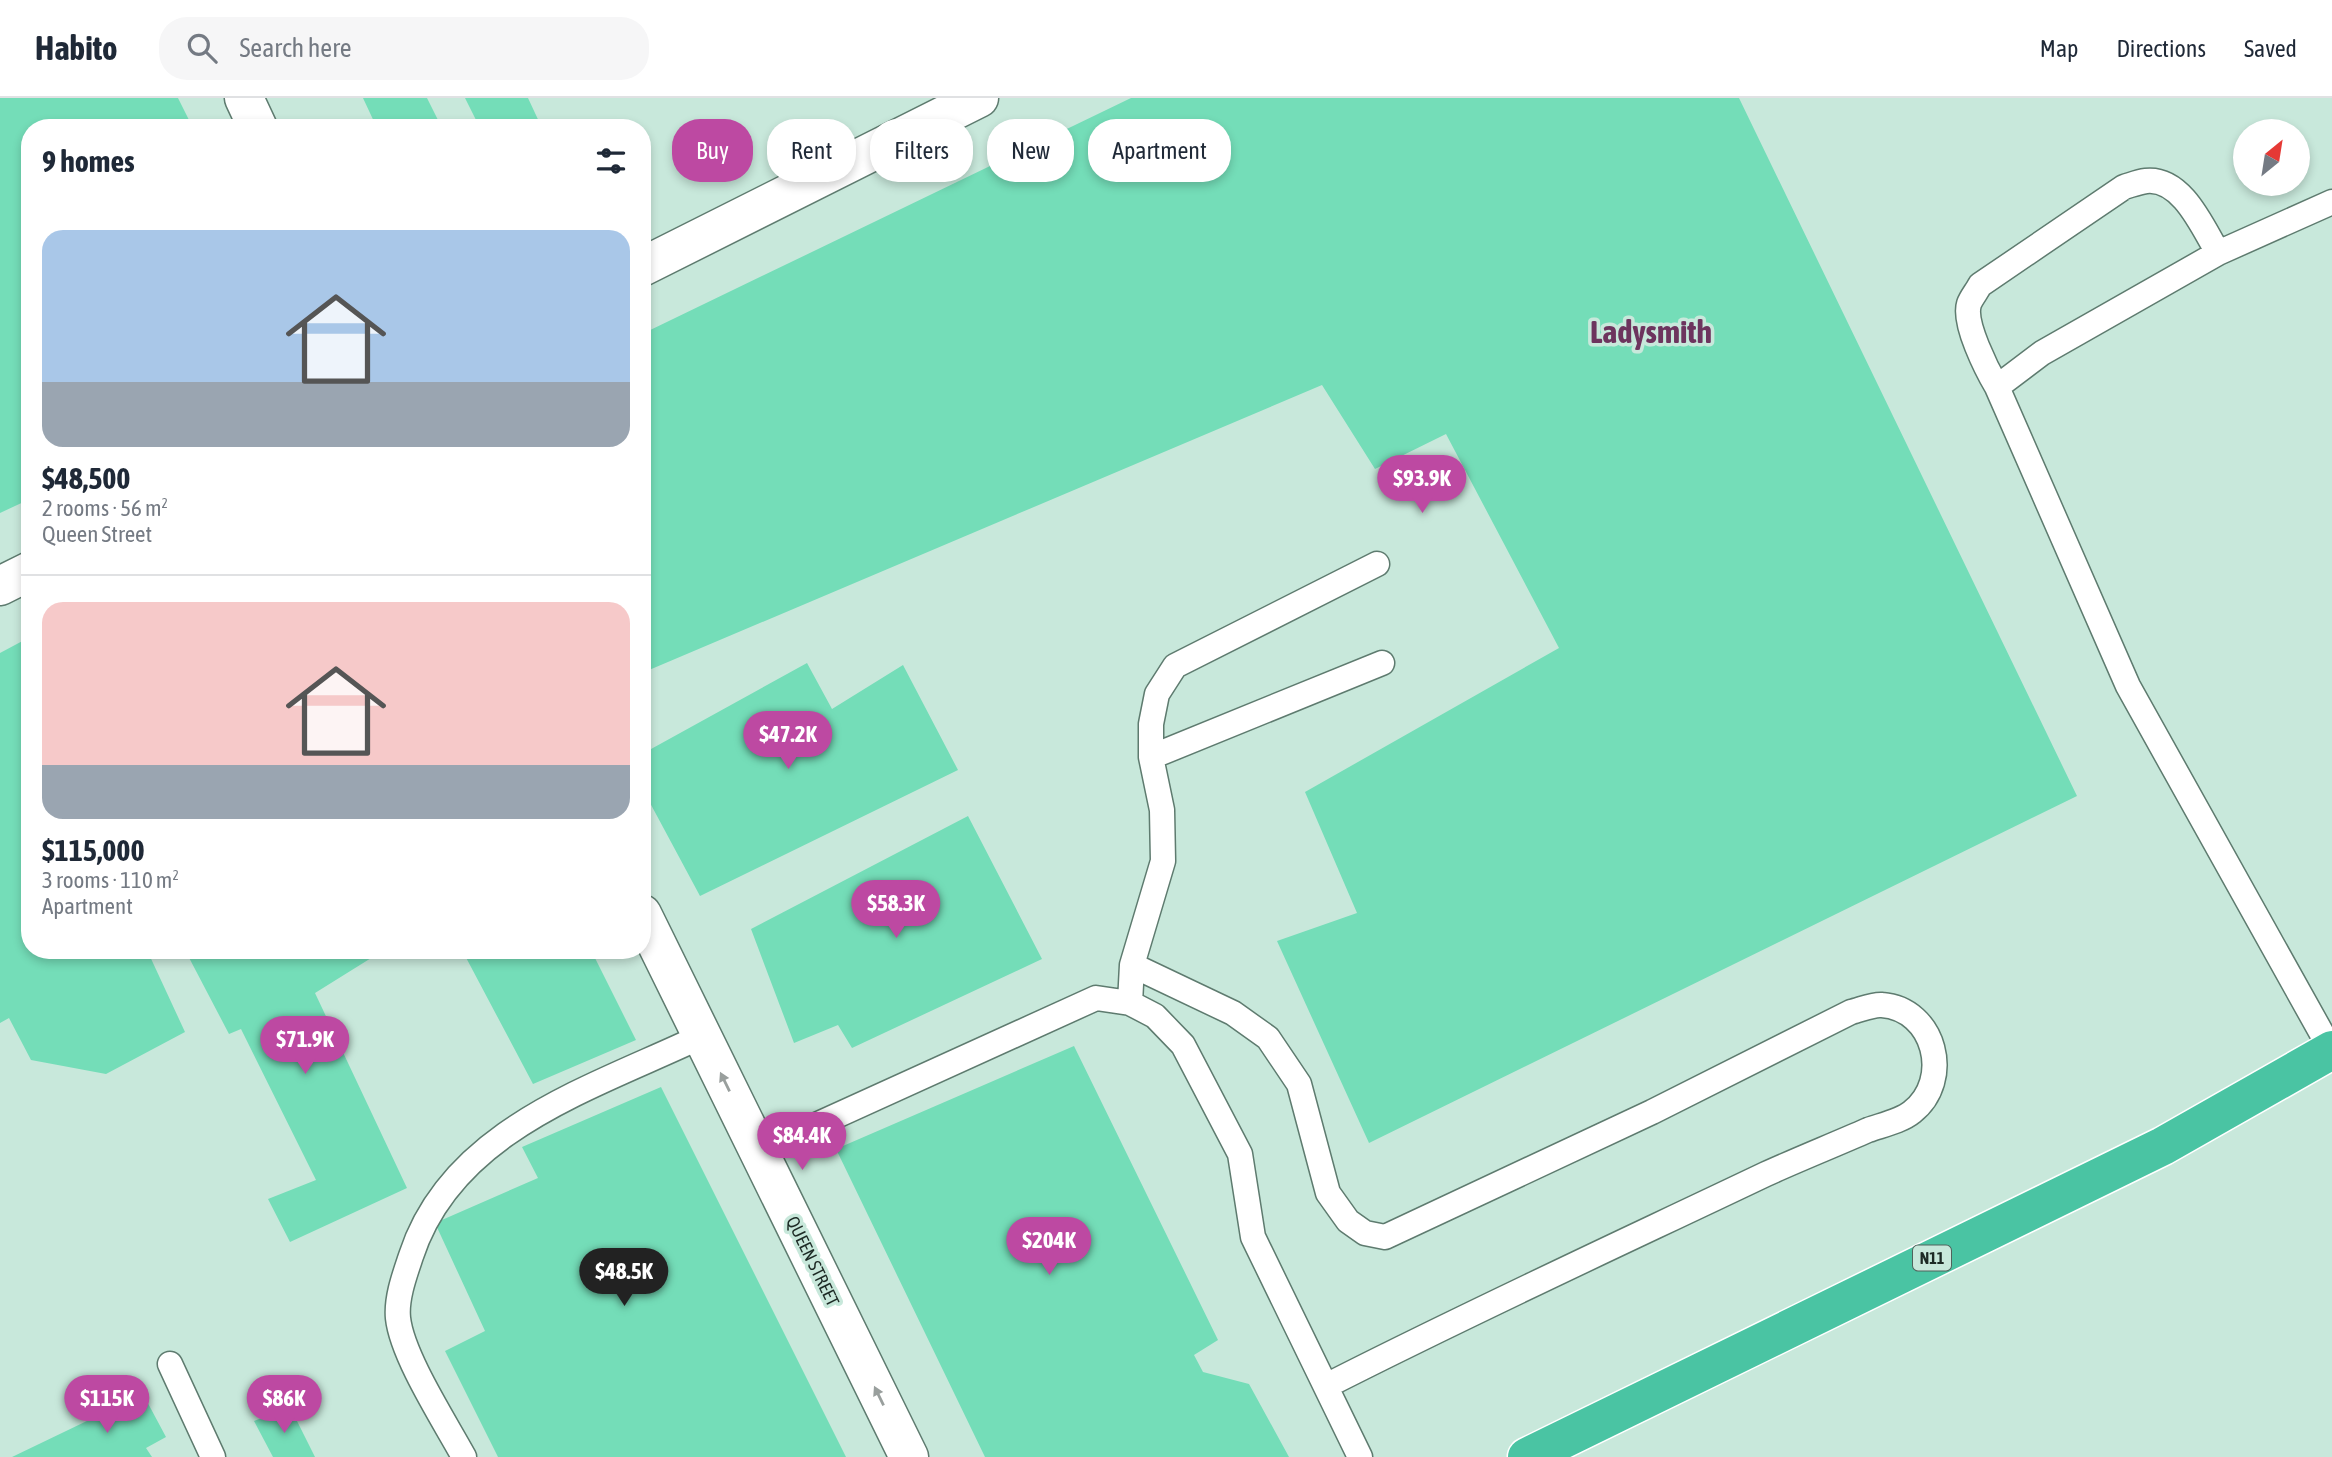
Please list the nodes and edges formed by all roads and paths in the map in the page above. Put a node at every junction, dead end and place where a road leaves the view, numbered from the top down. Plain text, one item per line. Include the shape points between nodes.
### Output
1 (244, 98) edge
2 (979, 98) edge
3 (254, 119) edge
4 (2332, 202) edge
5 (2218, 253) junction
6 (651, 262) edge
7 (1997, 387) junction
8 (1377, 564) dead end
9 (21, 576) edge
10 (0, 586) edge
11 (1382, 663) dead end
12 (1151, 757) junction
13 (651, 932) edge
14 (1132, 965) junction
15 (1130, 1003) junction
16 (702, 1036) junction
17 (2331, 1050) edge
18 (759, 1151) junction
19 (170, 1364) dead end
20 (1326, 1386) junction
21 (213, 1457) edge
22 (464, 1457) edge
23 (909, 1457) edge
24 (1360, 1457) edge
25 (1527, 1457) edge

1 - 3 street
2 - 6 street
4 - 5 lane
5 - 7 lane via 2042,353
5 - 7 lane via 2191,208 2172,188 2148,180 2124,187 1980,285 1968,305 1971,327
7 - 17 lane via 2127,686
8 - 12 lane via 1175,666 1157,694
9 - 10 street
11 - 12 lane
12 - 14 lane via 1162,810 1163,861
13 - 16 street, QUEEN STREET
14 - 15 lane
14 - 20 lane via 1233,1013 1268,1038 1299,1084 1328,1193 1348,1221 1365,1233 1385,1237 1653,1112 1851,1012 1880,1004 1919,1021 1936,1069 1931,1092 1911,1113 1785,1165
15 - 18 lane via 1096,998
15 - 20 lane via 1155,1016 1183,1045 1240,1154 1253,1237
18 -> 16 street, QUEEN STREET
16 - 22 lane via 529,1118 490,1143 446,1188 420,1229 398,1317 412,1358
17 - 25 highway, N11 via 2163,1146
23 -> 18 street, QUEEN STREET
19 - 21 lane
20 - 24 lane

